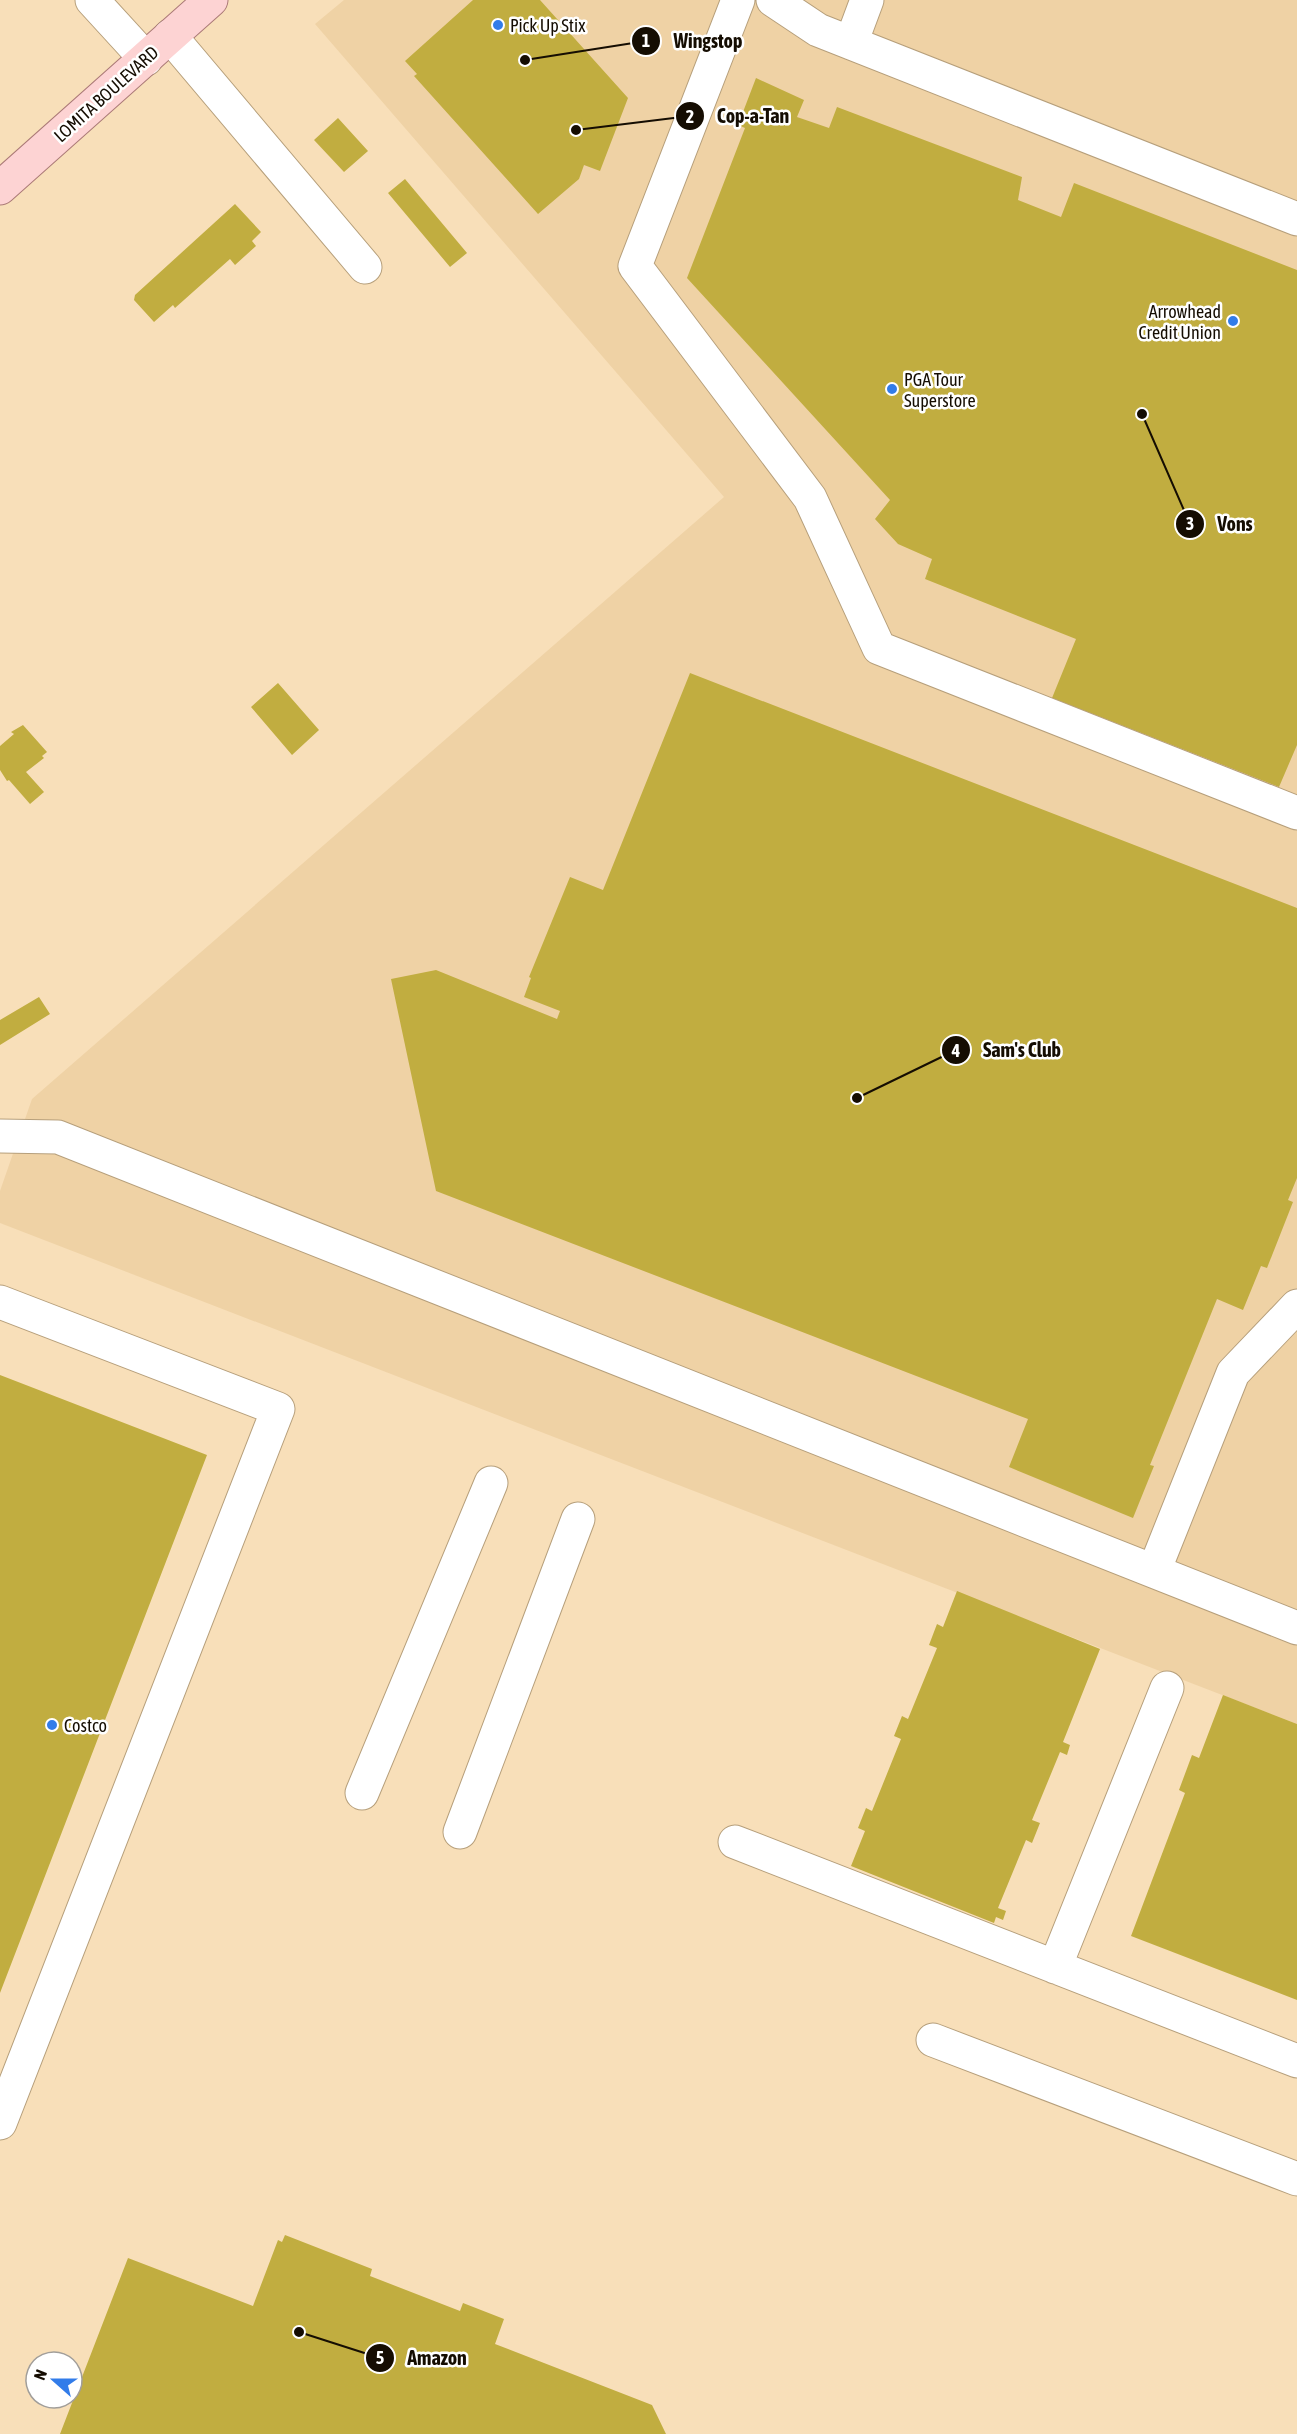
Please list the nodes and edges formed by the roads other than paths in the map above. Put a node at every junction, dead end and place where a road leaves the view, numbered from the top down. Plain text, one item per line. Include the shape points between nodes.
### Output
1 (92, 0) edge
2 (211, 0) edge
3 (738, 0) edge
4 (773, 0) edge
5 (867, 0) edge
6 (170, 36) junction
7 (851, 43) junction
8 (146, 58) junction
9 (0, 188) edge
10 (1297, 219) edge
11 (365, 267) dead end
12 (1297, 813) edge
13 (0, 1136) edge
14 (0, 1302) edge
15 (1297, 1306) edge
16 (491, 1483) dead end
17 (578, 1519) dead end
18 (1154, 1571) junction
19 (1297, 1628) edge
20 (1167, 1688) dead end
21 (362, 1793) dead end
22 (460, 1832) dead end
23 (735, 1842) dead end
24 (1054, 1966) junction
25 (933, 2040) dead end
26 (1297, 2061) edge
27 (0, 2122) edge
28 (1297, 2179) edge

1 - 8 lane
2 - 6 main road, LOMITA BOULEVARD
3 - 12 lane via 635,266 810,498 879,648
4 - 7 lane via 818,30
5 - 7 lane
6 - 8 main road, LOMITA BOULEVARD
6 - 11 lane
7 - 10 lane
8 - 9 main road, LOMITA BOULEVARD
13 - 18 lane via 58,1137
14 - 27 lane via 278,1409
15 - 18 lane via 1233,1373
16 - 21 lane
17 - 22 lane
18 - 19 lane
20 - 24 lane
23 - 24 lane
24 - 26 lane
25 - 28 lane

